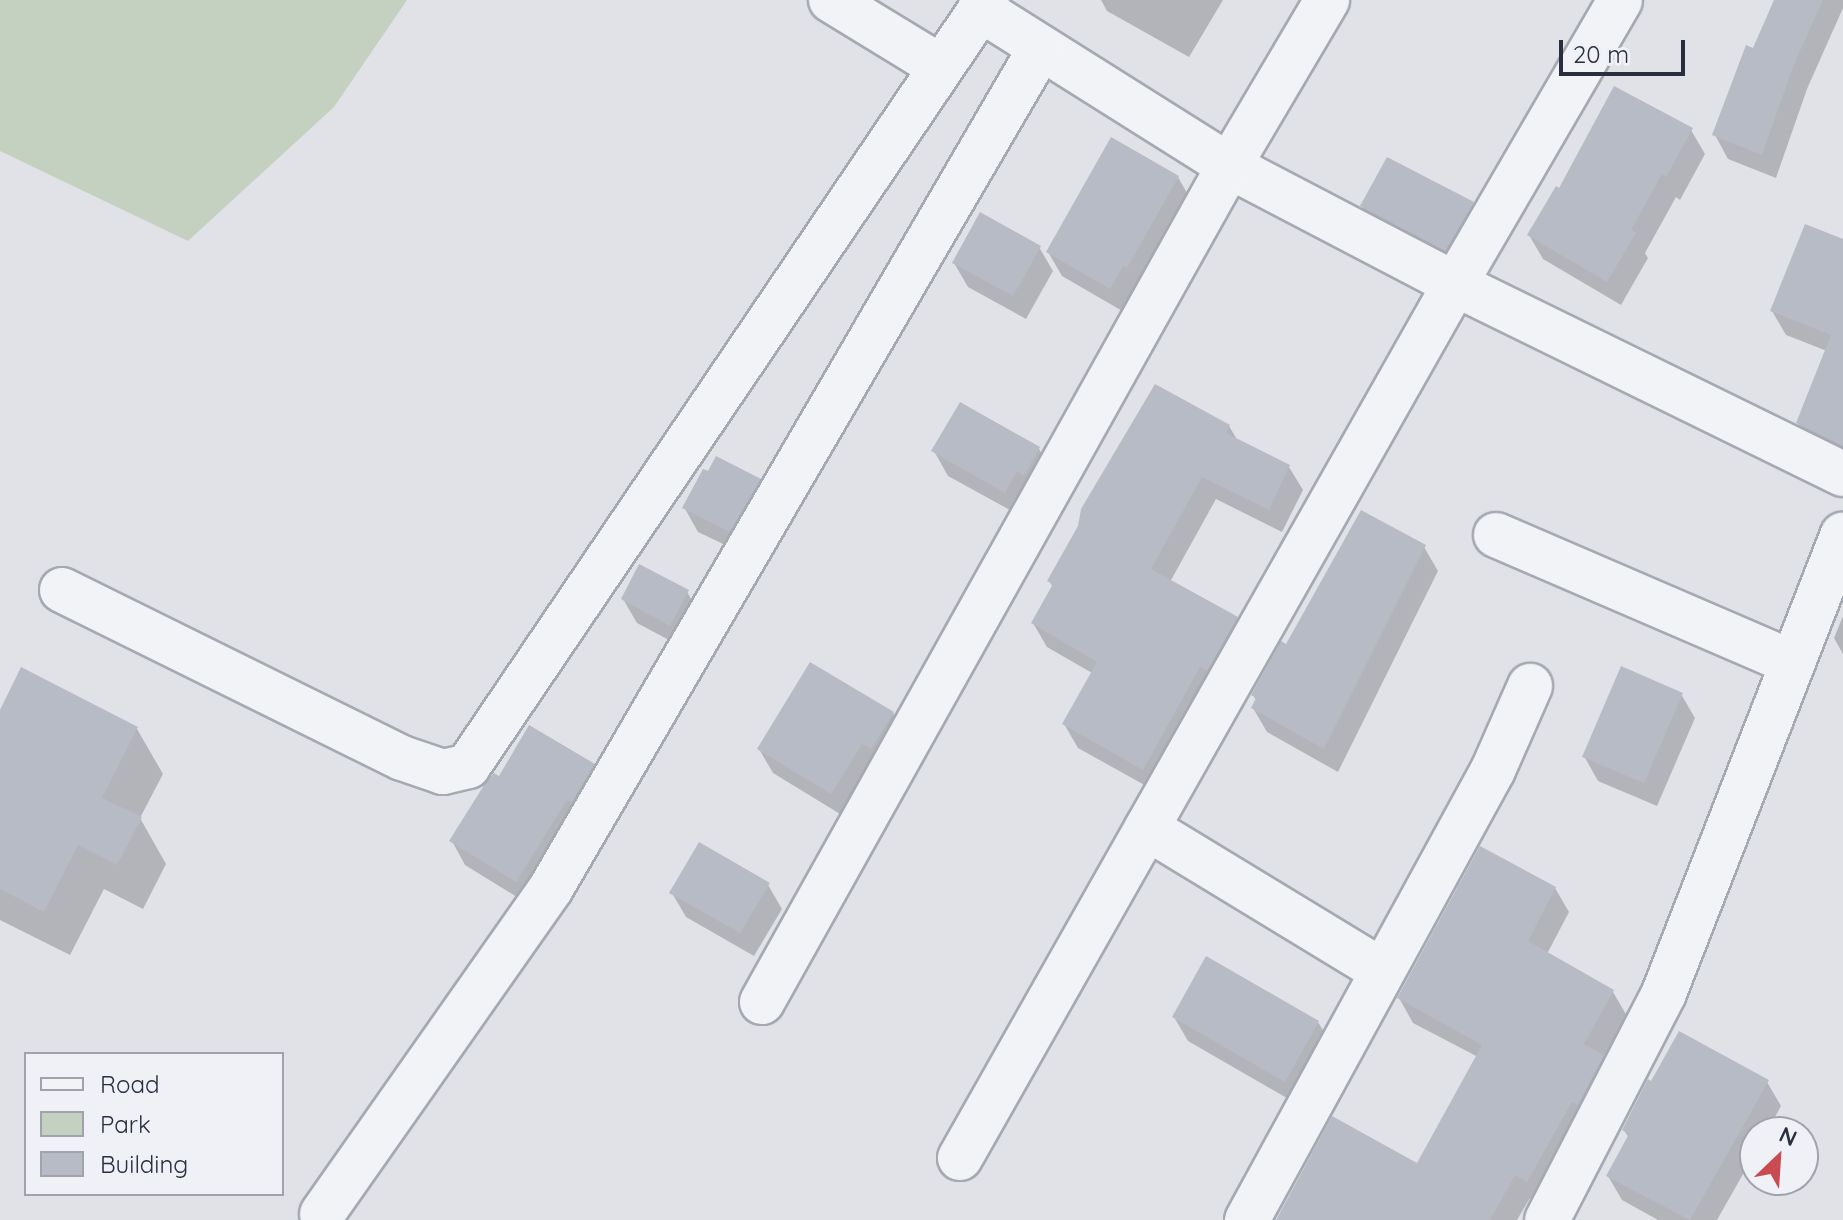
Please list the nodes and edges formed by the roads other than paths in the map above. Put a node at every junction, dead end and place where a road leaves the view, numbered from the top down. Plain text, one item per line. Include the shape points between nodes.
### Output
1 (831, 0) edge
2 (1327, 0) edge
3 (1620, 0) edge
4 (984, 5) edge
5 (1040, 49) junction
6 (939, 66) junction
7 (1229, 166) junction
8 (1455, 284) junction
9 (1843, 474) edge
10 (1496, 535) dead end
11 (1843, 535) edge
12 (62, 590) dead end
13 (1793, 663) junction
14 (1530, 686) dead end
15 (1147, 828) junction
16 (1382, 971) junction
17 (762, 1002) dead end
18 (960, 1158) dead end
19 (322, 1214) dead end
20 (1555, 1217) edge
21 (1247, 1220) edge

1 - 6 street
2 - 7 street
3 - 8 street
4 - 5 street
4 - 6 street
5 - 7 street
5 - 19 street via 551,888
6 - 12 street via 468,766 443,772 402,758
7 - 8 street
7 - 17 street
8 - 9 street
8 - 15 street
10 - 13 street
11 - 13 street
13 - 20 street via 1664,993
14 - 16 street via 1493,770
15 - 16 street
15 - 18 street
16 - 21 street

